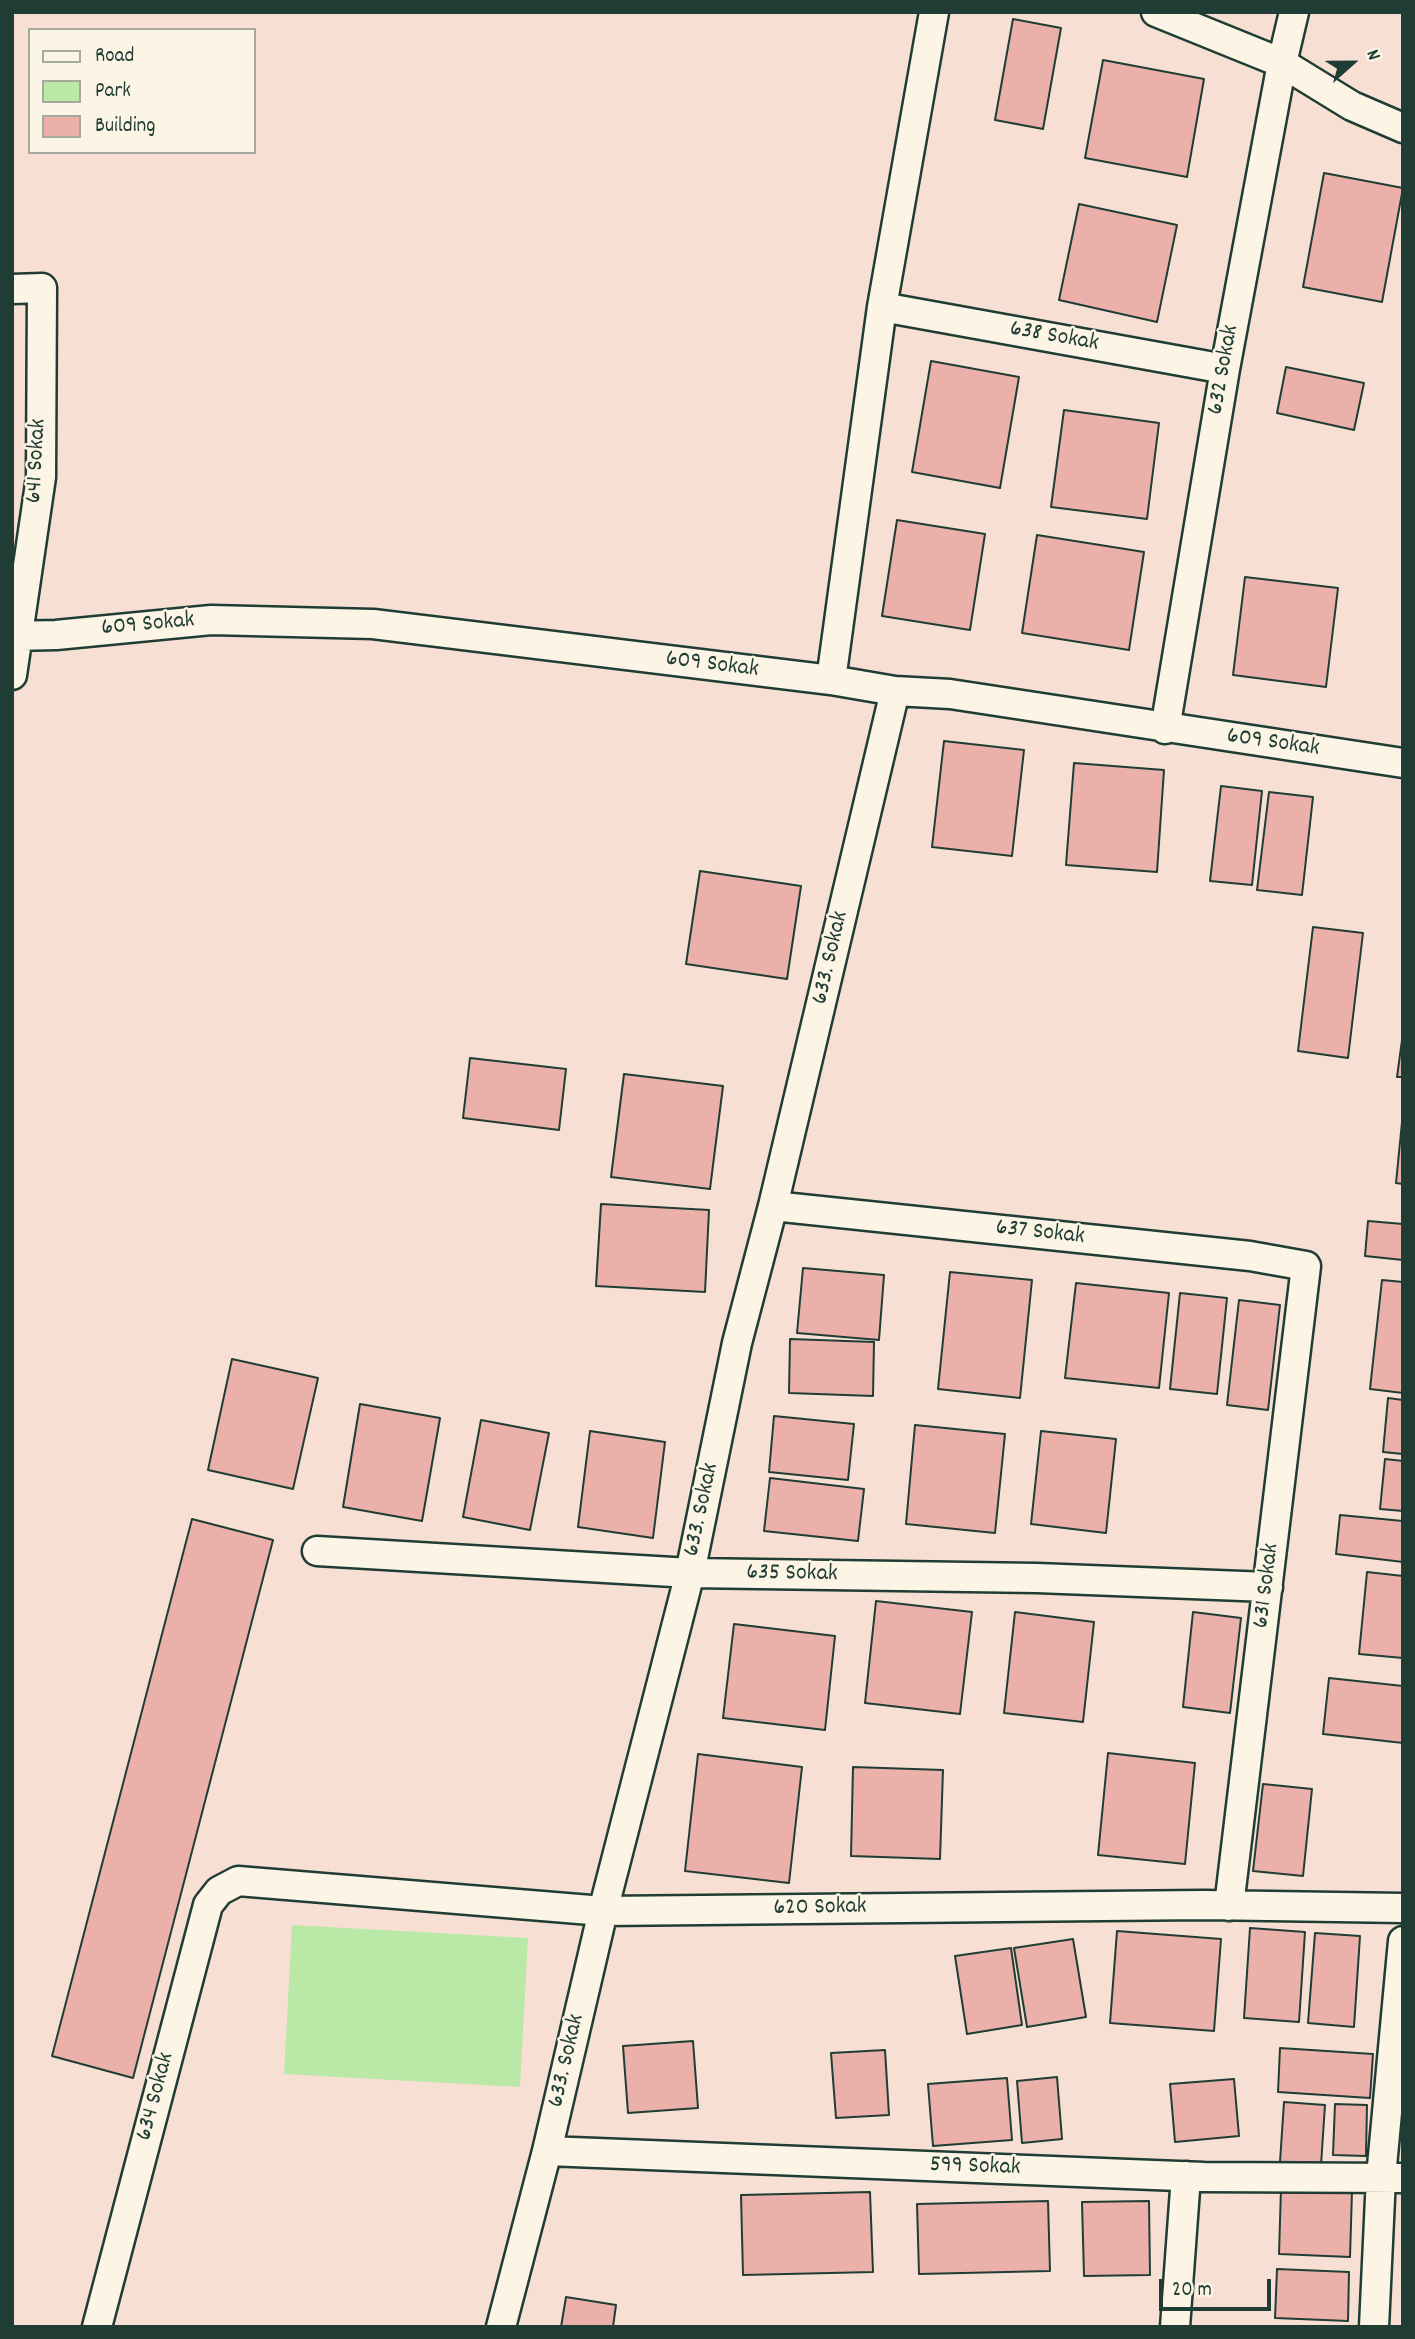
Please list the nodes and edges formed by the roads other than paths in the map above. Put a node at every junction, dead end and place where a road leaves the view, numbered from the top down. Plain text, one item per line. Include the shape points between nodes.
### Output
1 (934, 12) edge
2 (1156, 12) edge
3 (1294, 12) edge
4 (1282, 63) junction
5 (1403, 128) edge
6 (12, 289) edge
7 (882, 307) junction
8 (1225, 369) junction
9 (15, 636) edge
10 (12, 675) edge
11 (831, 680) junction
12 (895, 691) junction
13 (1165, 729) junction
14 (1403, 763) edge
15 (773, 1206) junction
16 (1306, 1266) joint
17 (317, 1550) dead end
18 (690, 1573) junction
19 (1268, 1587) junction
20 (238, 1881) joint
21 (1229, 1906) junction
22 (1403, 1908) edge
23 (603, 1911) junction
24 (1403, 1941) edge
25 (547, 2151) junction
26 (1185, 2176) junction
27 (1392, 2178) edge
28 (97, 2327) edge
29 (501, 2327) edge
30 (1175, 2327) edge
31 (1374, 2327) edge

1 - 7 street
2 - 4 street
3 - 4 street, 632 Sokak
4 - 5 street via 1352,106
4 - 8 street, 632 Sokak
6 - 9 street, 641 Sokak via 42,288 41,477
7 - 8 street, 638 Sokak
7 - 11 street
8 - 13 street, 632 Sokak
9 - 10 street, 641 Sokak
9 - 11 street, 609 Sokak via 211,620 373,624
11 - 12 street, 609 Sokak
12 - 13 street, 609 Sokak via 950,694
12 - 15 street, 633. Sokak
13 - 14 street, 609 Sokak
15 - 16 street, 637 Sokak via 1250,1256
15 - 18 street, 633. Sokak via 737,1343
16 - 19 street, 631 Sokak
17 - 18 street, 635 Sokak
18 - 19 street, 635 Sokak
18 - 23 street, 633. Sokak
19 - 21 street, 631 Sokak
20 - 23 street, 620 Sokak
20 - 28 street, 634 Sokak via 219,1891 208,1905
21 - 22 street, 620 Sokak
21 - 23 street, 620 Sokak
23 - 25 street, 633. Sokak
24 - 27 street
25 - 26 street, 599 Sokak
25 - 29 street, 633. Sokak
26 - 27 street, 599 Sokak
26 - 30 street
27 - 31 street

